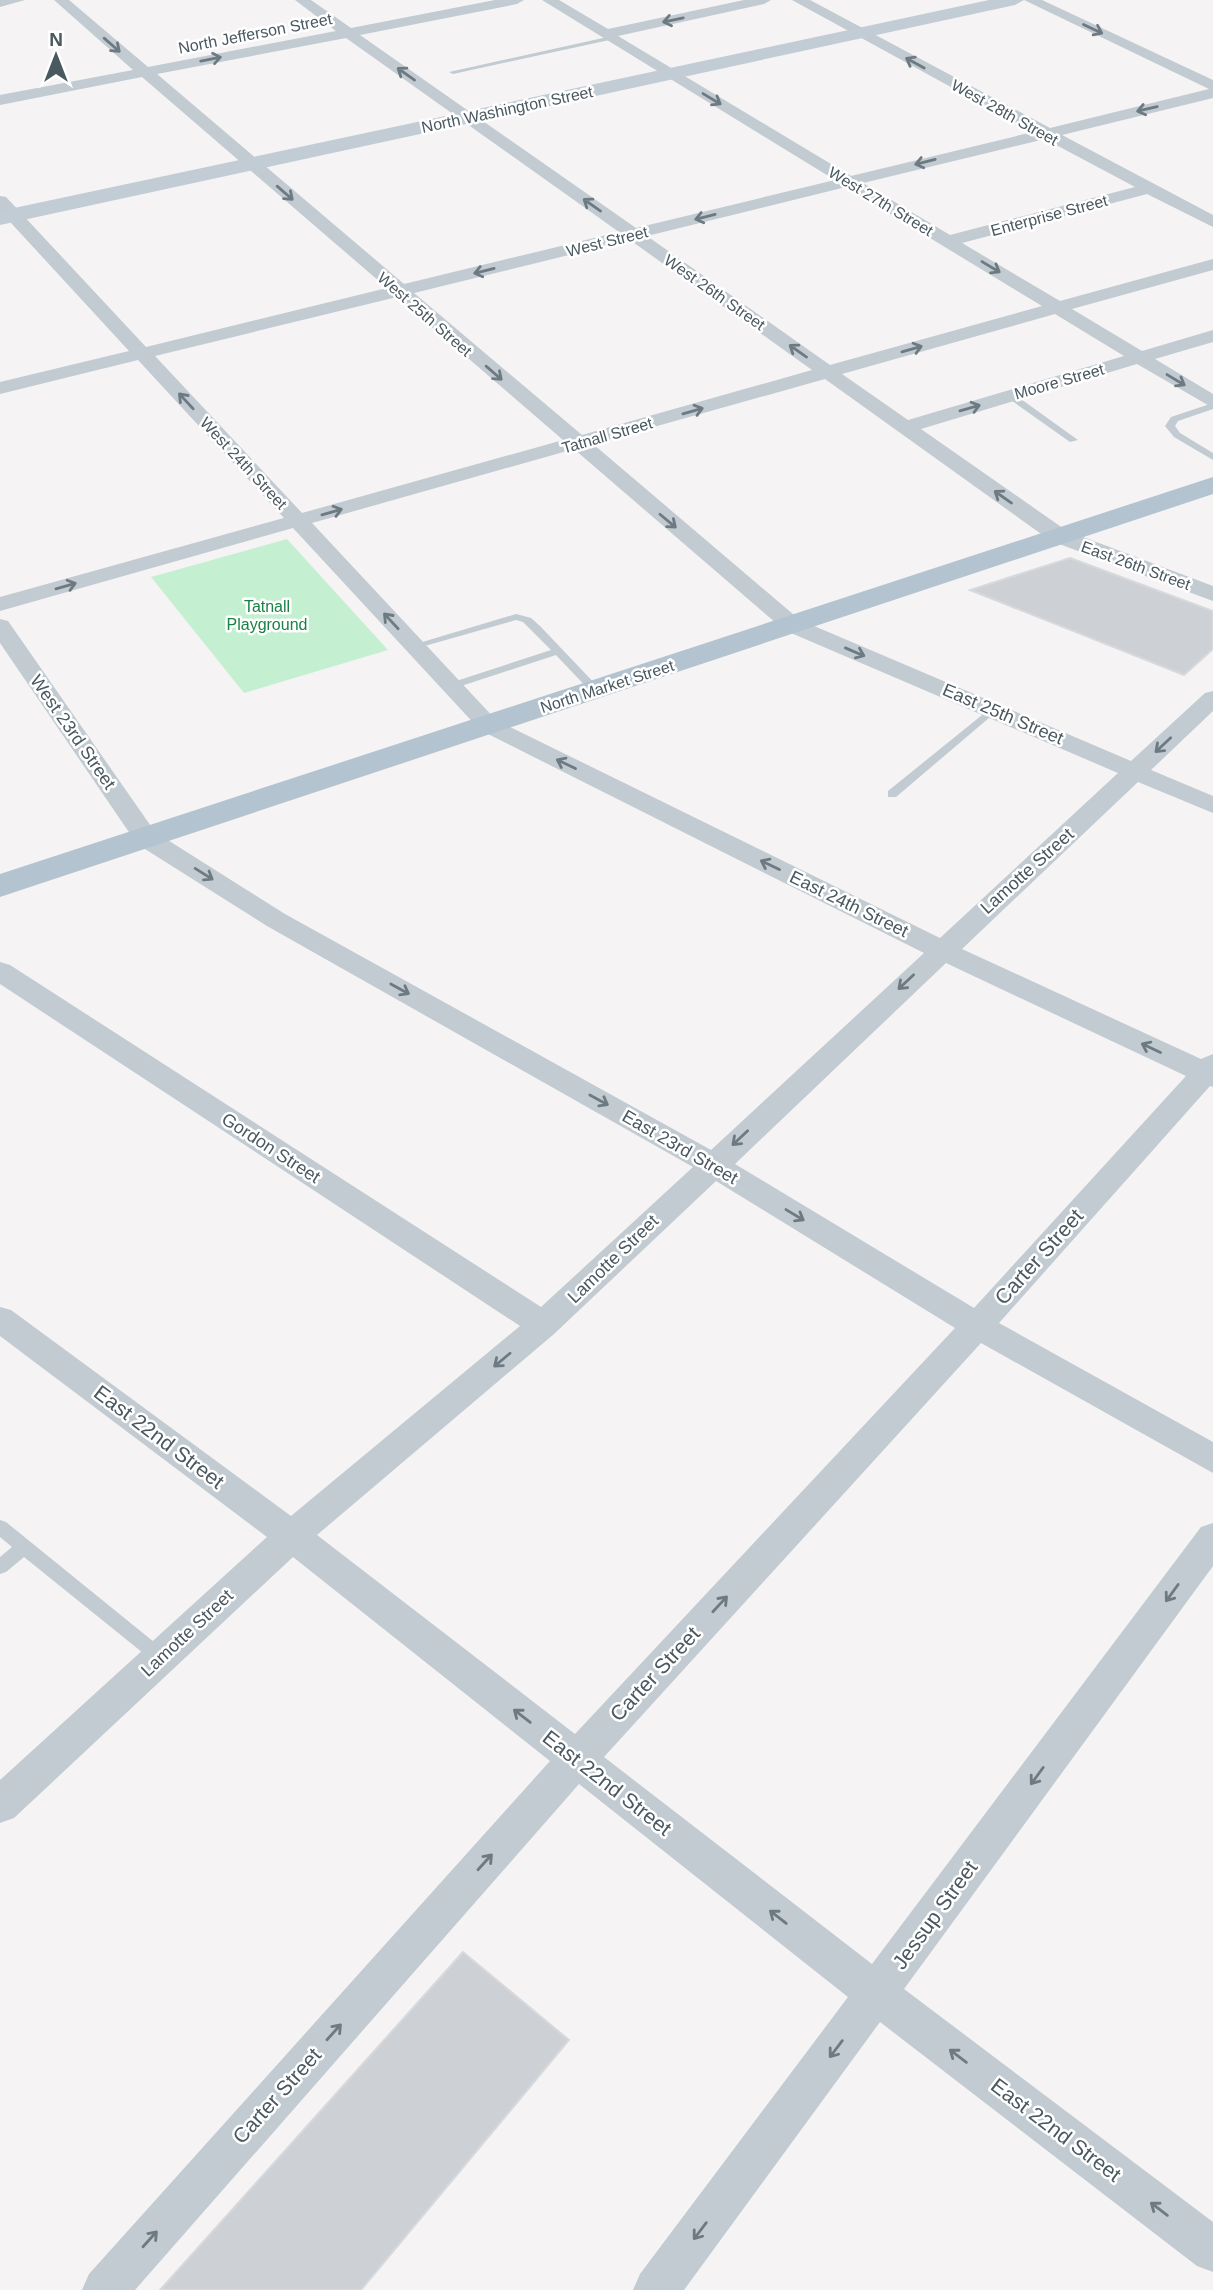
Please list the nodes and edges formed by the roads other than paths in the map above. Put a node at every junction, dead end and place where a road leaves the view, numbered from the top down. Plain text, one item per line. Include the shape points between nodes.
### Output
1 (18, 0) edge
2 (61, 0) edge
3 (302, 0) edge
4 (517, 0) edge
5 (549, 0) edge
6 (764, 0) edge
7 (799, 0) edge
8 (1015, 0) edge
9 (1031, 0) edge
10 (0, 3) edge
11 (348, 33) junction
12 (861, 33) junction
13 (609, 36) junction
14 (145, 72) junction
15 (453, 72) dead end
16 (671, 74) junction
17 (1213, 86) edge
18 (1213, 93) edge
19 (0, 100) edge
20 (467, 117) junction
21 (1043, 133) junction
22 (251, 164) junction
23 (849, 182) junction
24 (1149, 188) junction
25 (4, 211) edge
26 (1213, 222) edge
27 (633, 234) junction
28 (948, 241) junction
29 (1213, 264) edge
30 (399, 291) junction
31 (1059, 308) junction
32 (1213, 336) edge
33 (142, 354) junction
34 (1140, 358) junction
35 (828, 373) junction
36 (0, 388) edge
37 (1011, 396) junction
38 (1213, 404) edge
39 (905, 427) junction
40 (1073, 440) dead end
41 (576, 443) junction
42 (1213, 457) edge
43 (1213, 485) edge
44 (298, 521) junction
45 (1059, 536) junction
46 (1213, 594) edge
47 (0, 604) edge
48 (792, 625) junction
49 (0, 626) edge
50 (414, 646) junction
51 (558, 651) junction
52 (451, 686) junction
53 (595, 690) junction
54 (1213, 698) edge
55 (992, 710) junction
56 (488, 725) junction
57 (1136, 771) junction
58 (892, 794) dead end
59 (1213, 805) edge
60 (146, 838) junction
61 (0, 886) edge
62 (941, 950) junction
63 (0, 971) edge
64 (1210, 1072) edge
65 (712, 1164) junction
66 (0, 1319) edge
67 (543, 1325) junction
68 (977, 1326) junction
69 (1213, 1459) edge
70 (0, 1527) edge
71 (292, 1536) junction
72 (1213, 1538) edge
73 (24, 1547) junction
74 (0, 1567) edge
75 (160, 1657) junction
76 (577, 1759) junction
77 (0, 1805) edge
78 (877, 1994) junction
79 (1213, 2250) edge
80 (105, 2290) edge
81 (656, 2290) edge

1 - 10 street
2 -> 14 street, West 25th Street
3 - 11 street, West 26th Street
4 - 11 street, North Jefferson Street
5 - 13 street, West 27th Street
6 -> 13 street
7 - 12 street, West 28th Street
8 - 12 main road, North Washington Street
9 -> 17 street
14 -> 11 street, North Jefferson Street
20 -> 11 street, West 26th Street
12 - 16 main road, North Washington Street
21 -> 12 street, West 28th Street
13 - 15 lane
13 - 16 street, West 27th Street
14 - 19 street, North Jefferson Street
14 - 22 street, West 25th Street
16 - 20 main road, North Washington Street
16 -> 23 street, West 27th Street
18 -> 21 street, West Street
20 - 22 main road, North Washington Street
27 -> 20 street, West 26th Street
21 -> 23 street, West Street
21 - 24 street, West 28th Street
22 - 25 main road, North Washington Street
22 -> 30 street, West 25th Street
23 -> 27 street, West Street
23 - 28 street, West 27th Street
24 - 26 street, West 28th Street
24 - 28 street, Enterprise Street
25 - 33 street, West 24th Street
27 -> 30 street, West Street
35 -> 27 street, West 26th Street
28 -> 31 street, West 27th Street
29 - 31 street, Tatnall Street
30 - 33 street, West Street
30 -> 41 street, West 25th Street
31 - 34 street, West 27th Street
35 -> 31 street, Tatnall Street
32 - 34 street, Moore Street
33 - 36 street, West Street
44 -> 33 street, West 24th Street
34 - 37 street, Moore Street
34 -> 38 street, West 27th Street
35 - 39 street, West 26th Street
41 -> 35 street, Tatnall Street
39 -> 37 street, Moore Street
37 - 40 lane
38 - 42 lane via 1174,419 1170,426
45 -> 39 street, West 26th Street
44 -> 41 street, Tatnall Street
41 -> 48 street, West 25th Street
43 - 45 main road, North Market Street
47 -> 44 street, Tatnall Street
50 -> 44 street, West 24th Street
45 - 46 street, East 26th Street
45 - 48 main road, North Market Street
48 - 53 main road, North Market Street
48 -> 55 street, East 25th Street
49 - 60 street, West 23rd Street
50 - 51 lane via 516,617 527,620
50 - 52 street, West 24th Street
51 - 52 lane
51 - 53 lane
52 - 56 street, West 24th Street
53 - 56 main road, North Market Street
54 -> 57 street, Lamotte Street
55 - 57 street, East 25th Street
55 - 58 lane
56 - 60 main road, North Market Street
62 -> 56 street, East 24th Street
57 - 59 street, East 25th Street
57 - 62 street, Lamotte Street
60 - 61 main road, North Market Street
60 -> 65 street, East 23rd Street via 276,920
64 -> 62 street, East 24th Street
62 -> 65 street, Lamotte Street
63 - 67 street, Gordon Street
64 - 68 street, Carter Street
65 - 67 street, Lamotte Street
65 -> 68 street, East 23rd Street
66 - 71 street, East 22nd Street
67 -> 71 street, Lamotte Street
68 - 69 street, East 23rd Street
76 -> 68 street, Carter Street
70 - 73 lane
71 - 75 street, Lamotte Street
76 -> 71 street, East 22nd Street
72 -> 78 street, Jessup Street
73 - 74 lane
73 - 75 lane
75 - 77 street, Lamotte Street
78 -> 76 street, East 22nd Street
80 -> 76 street, Carter Street
79 -> 78 street, East 22nd Street
78 -> 81 street, Jessup Street

